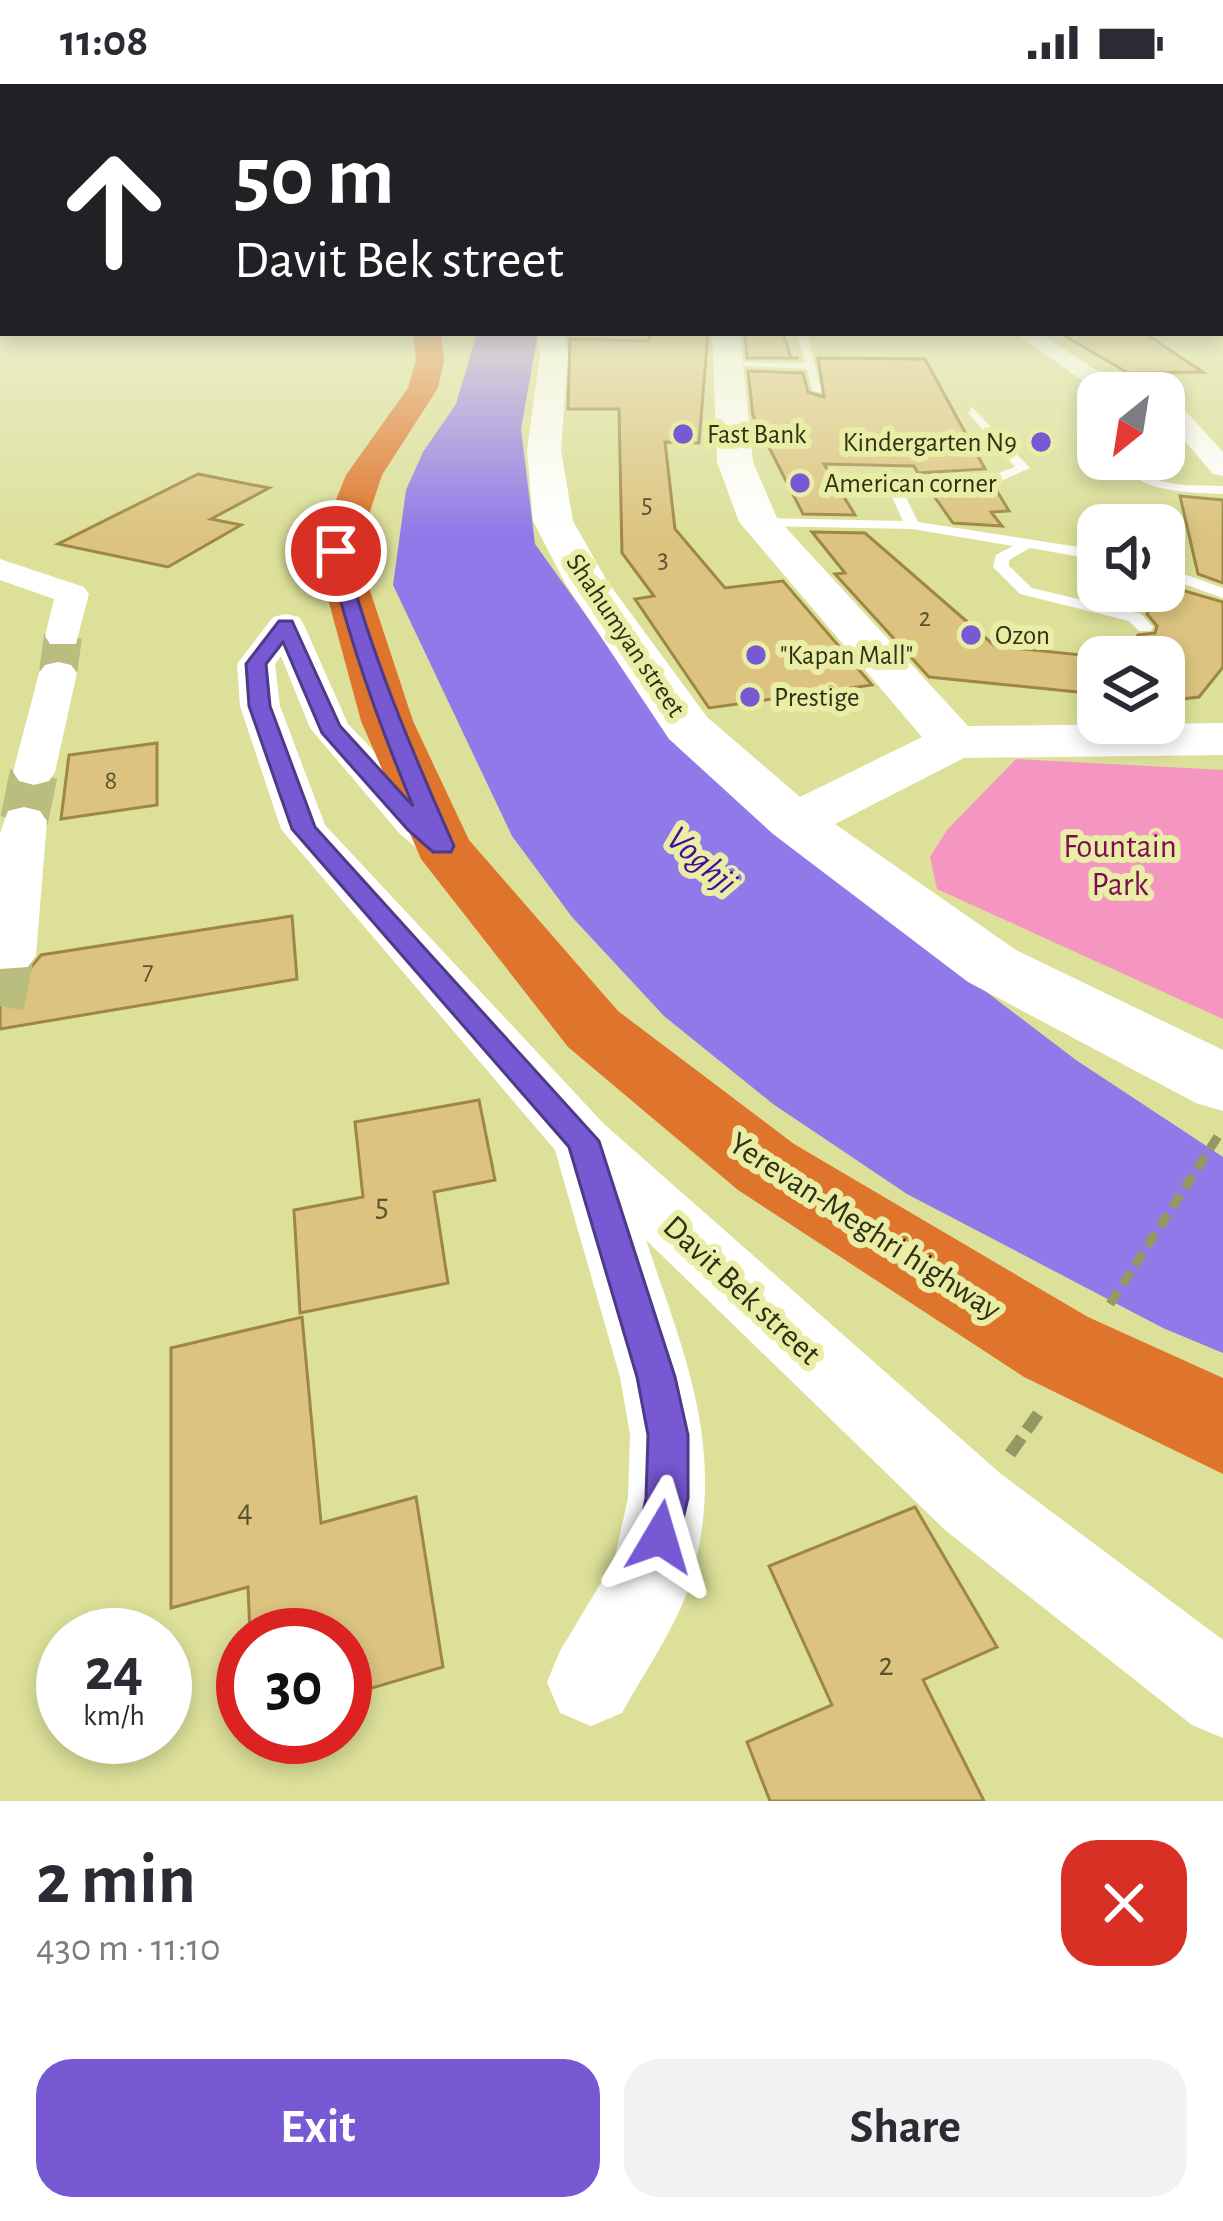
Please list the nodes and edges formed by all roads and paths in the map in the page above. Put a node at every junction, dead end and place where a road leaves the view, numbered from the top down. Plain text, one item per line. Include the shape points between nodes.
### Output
1 (427, 373) edge
2 (552, 373) edge
3 (729, 373) edge
4 (813, 373) edge
5 (818, 391) dead end
6 (972, 411) dead end
7 (1185, 425) edge
8 (1223, 468) edge
9 (1141, 480) edge
10 (1223, 490) edge
11 (759, 521) junction
12 (912, 525) junction
13 (1029, 543) junction
14 (1077, 551) edge
15 (0, 569) edge
16 (1185, 579) edge
17 (1223, 593) edge
18 (1144, 628) dead end
19 (1223, 739) edge
20 (954, 742) junction
21 (34, 772) tunnel mouth
22 (24, 821) tunnel mouth
23 (794, 823) junction
24 (442, 846) junction
25 (10, 955) dead end
26 (1223, 1083) edge
27 (1223, 1129) edge
28 (583, 1141) junction
29 (1107, 1309) dead end
30 (1055, 1390) dead end
31 (1223, 1427) edge
32 (1029, 1430) dead end
33 (591, 1682) dead end
34 (1223, 1694) edge

1 - 24 highway, Yerevan-Meghri highway via 364,475 336,551 388,721
2 - 23 street, Shahumyan street via 544,450 553,521 688,728
3 - 11 street via 735,462
4 - 5 lane
6 - 12 lane via 1023,468 1001,477 904,481 895,488
7 - 8 street
9 - 10 lane
11 - 12 lane
11 - 20 street
12 - 13 lane
13 - 14 lane
13 - 18 lane via 1001,558 1026,591 1135,617
15 - 21 street via 72,594
16 - 17 lane
19 - 20 street
20 - 23 street
22 - 25 street
23 - 26 street, Shahumyan street via 992,966
24 - 28 street, Davit Bek street via 330,728 286,625 256,664 260,706 304,829
24 - 31 highway, Yerevan-Meghri highway via 593,1029 766,1166 1056,1347
27 - 29 path
28 - 33 street via 668,1435 667,1498 652,1576
28 - 34 street, Davit Bek street via 973,1502
30 - 32 path

